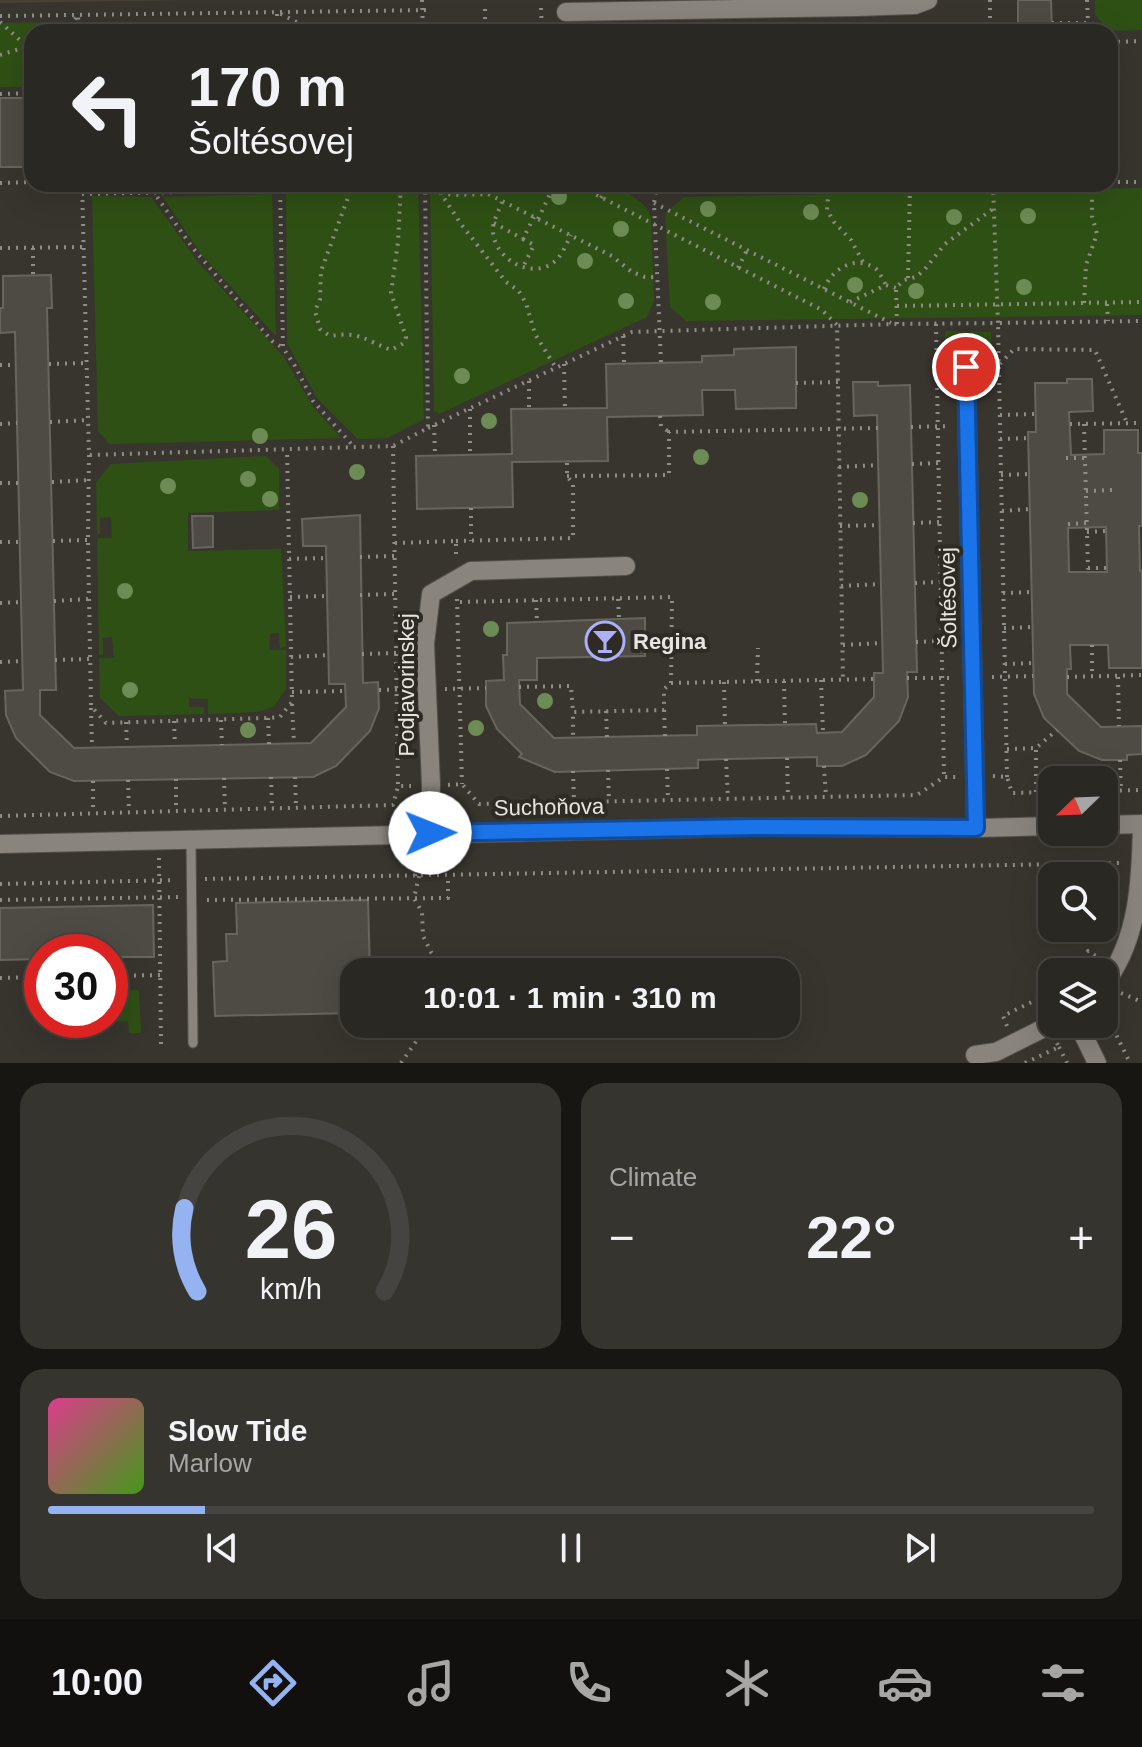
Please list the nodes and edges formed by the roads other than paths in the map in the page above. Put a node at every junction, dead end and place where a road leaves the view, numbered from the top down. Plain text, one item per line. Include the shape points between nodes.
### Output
1 (928, 0) edge
2 (566, 12) dead end
3 (966, 367) dead end
4 (626, 566) dead end
5 (1142, 824) edge
6 (1118, 825) edge
7 (1038, 826) edge
8 (976, 828) junction
9 (430, 833) junction
10 (191, 838) junction
11 (0, 844) edge
12 (1141, 863) edge
13 (1118, 971) edge
14 (1038, 1031) edge
15 (1085, 1038) edge
16 (193, 1043) dead end
17 (975, 1055) dead end
18 (1097, 1063) edge

1 - 2 street via 871,7
3 - 8 street, Šoltésovej
4 - 9 street, Podjavorinskej via 471,571 431,594 425,644
5 - 6 street
5 - 12 street
7 - 8 street, Suchoňova
8 - 9 street, Suchoňova
9 - 10 street, Suchoňova
10 - 11 street, Suchoňova
10 - 16 lane
12 - 13 street
14 - 17 street via 996,1052
15 - 18 street

